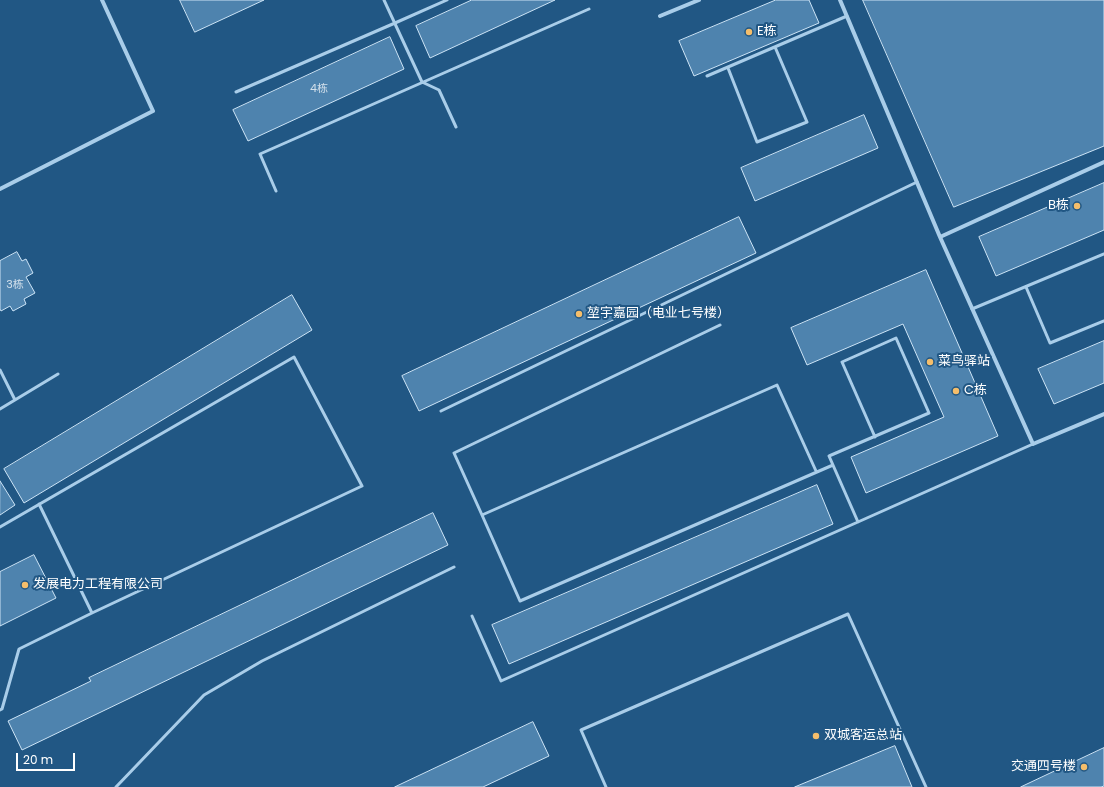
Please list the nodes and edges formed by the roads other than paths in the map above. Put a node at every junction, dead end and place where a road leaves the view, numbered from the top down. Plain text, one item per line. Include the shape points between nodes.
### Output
1 (102, 0) edge
2 (384, 0) edge
3 (447, 0) edge
4 (698, 0) edge
5 (840, 0) edge
6 (589, 9) dead end
7 (660, 16) dead end
8 (847, 16) junction
9 (395, 23) junction
10 (775, 47) junction
11 (728, 68) junction
12 (708, 76) dead end
13 (422, 82) junction
14 (236, 92) dead end
15 (456, 127) dead end
16 (1104, 162) edge
17 (917, 182) junction
18 (0, 189) edge
19 (276, 191) dead end
20 (940, 237) junction
21 (1104, 254) edge
22 (1026, 286) junction
23 (972, 309) junction
24 (1104, 321) edge
25 (720, 325) dead end
26 (0, 370) edge
27 (58, 374) dead end
28 (15, 400) junction
29 (0, 409) edge
30 (441, 412) dead end
31 (1104, 414) edge
32 (875, 437) junction
33 (1033, 444) junction
34 (833, 465) junction
35 (816, 472) junction
36 (39, 504) junction
37 (482, 515) junction
38 (858, 522) junction
39 (0, 527) edge
40 (454, 567) dead end
41 (92, 613) junction
42 (472, 616) dead end
43 (0, 710) edge
44 (116, 787) edge
45 (606, 787) edge
46 (926, 787) edge

1 - 18 street via 153,111
2 - 9 lane
3 - 9 lane
4 - 7 street
5 - 8 street
6 - 13 lane
8 - 10 lane
8 - 17 street
9 - 13 lane
9 - 14 lane
10 - 11 lane
10 - 11 lane via 807,122 757,142
11 - 12 lane
13 - 15 lane via 439,90
13 - 19 lane via 260,154
16 - 20 street
17 - 20 street
17 - 30 lane
20 - 23 street
21 - 22 lane
22 - 23 lane
22 - 24 lane via 1050,343
23 - 33 street
25 - 37 lane via 454,453
26 - 28 lane
27 - 28 lane
28 - 29 lane
31 - 33 street
32 - 32 lane via 929,413 896,338 842,362
32 - 34 lane via 829,456
33 - 38 lane
34 - 35 lane
34 - 38 lane
35 - 37 lane via 520,601
35 - 37 lane via 777,385
36 - 39 lane
36 - 41 lane
36 - 41 lane via 294,357 362,486
38 - 42 lane via 501,681
40 - 44 lane via 262,661 204,695
41 - 43 lane via 19,649
45 - 46 lane via 581,730 848,614

